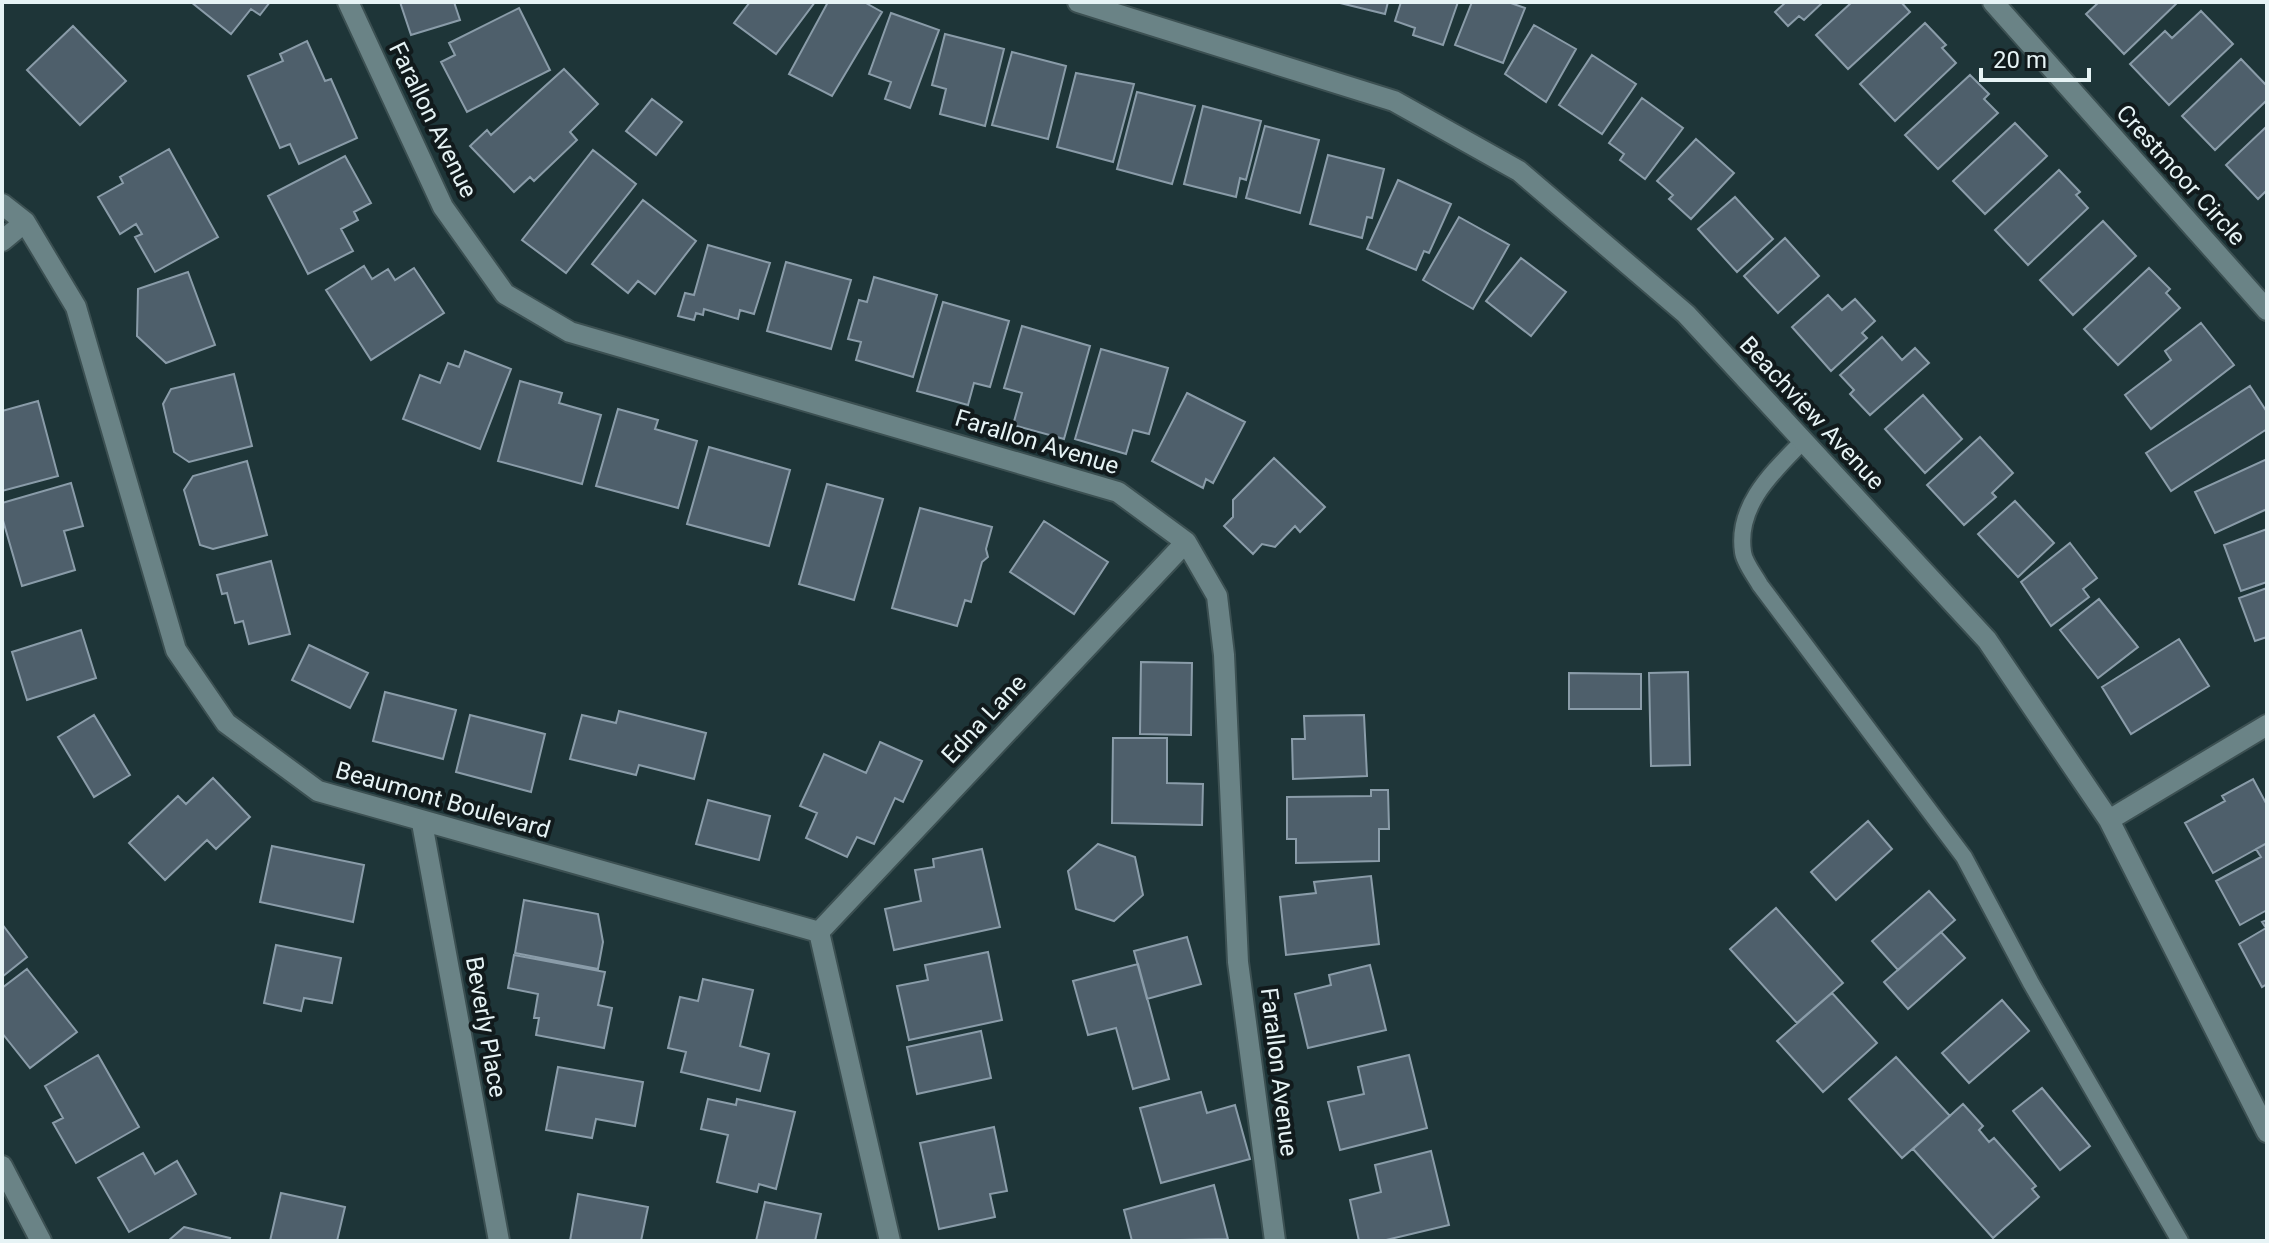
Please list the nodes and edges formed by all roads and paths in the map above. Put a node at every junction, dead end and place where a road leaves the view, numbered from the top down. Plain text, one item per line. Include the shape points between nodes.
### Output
1 (348, 2) edge
2 (1078, 2) edge
3 (1993, 2) edge
4 (2, 204) edge
5 (25, 222) junction
6 (2, 241) edge
7 (2267, 310) edge
8 (1803, 441) junction
9 (1186, 542) junction
10 (2267, 725) edge
11 (2109, 820) junction
12 (422, 823) junction
13 (819, 932) junction
14 (2267, 1132) edge
15 (2, 1166) edge
16 (41, 1241) edge
17 (499, 1241) edge
18 (890, 1241) edge
19 (1275, 1241) edge
20 (2180, 1241) edge

1 - 9 street, Farallon Avenue via 443,207 505,294 570,332 1118,492
2 - 8 street, Beachview Avenue via 1394,101 1519,171 1686,314
3 - 7 street, Crestmoor Circle
4 - 5 street, Beaumont Boulevard
5 - 6 street
5 - 12 street, Beaumont Boulevard via 76,307 176,650 226,723 318,791
8 - 11 street, Beachview Avenue via 1987,640
8 - 20 lane via 1764,481 1746,515 1742,553 1760,585 1964,857
9 - 13 street, Edna Lane
9 - 19 street, Farallon Avenue via 1217,596 1238,962
10 - 11 street
11 - 14 street, Beachview Avenue
12 - 13 street, Beaumont Boulevard
12 - 17 street, Beverly Place
13 - 18 street
15 - 16 street

